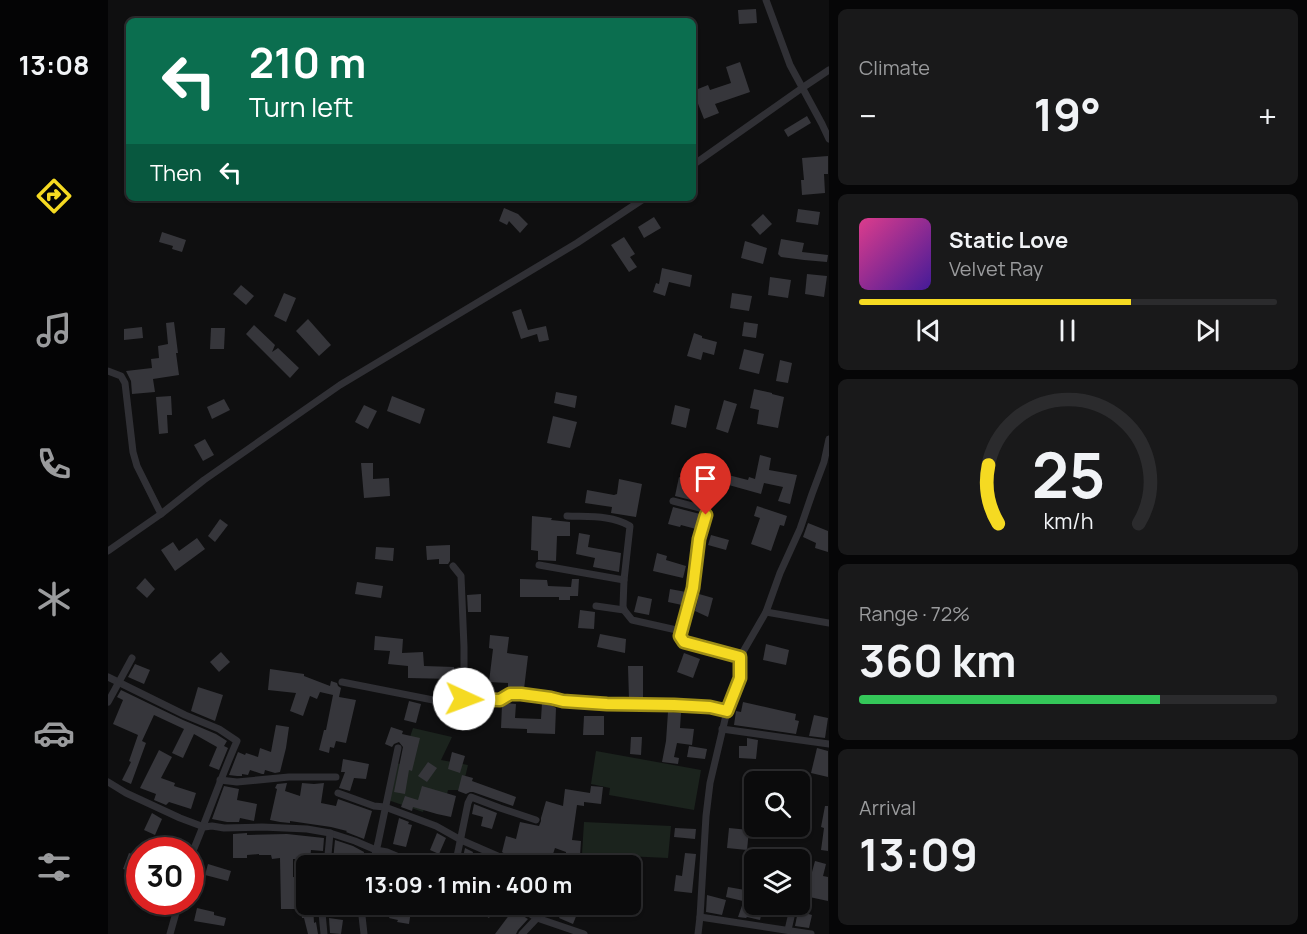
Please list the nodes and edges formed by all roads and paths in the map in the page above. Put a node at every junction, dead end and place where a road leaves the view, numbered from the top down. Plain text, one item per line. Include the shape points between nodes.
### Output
1 (766, 0) edge
2 (828, 70) edge
3 (802, 88) junction
4 (828, 139) edge
5 (696, 163) edge
6 (640, 201) edge
7 (108, 372) edge
8 (828, 439) edge
9 (673, 501) dead end
10 (161, 514) junction
11 (567, 516) dead end
12 (108, 551) edge
13 (539, 565) dead end
14 (453, 566) dead end
15 (624, 580) junction
16 (596, 606) dead end
17 (624, 610) junction
18 (766, 612) junction
19 (828, 623) edge
20 (681, 631) junction
21 (740, 657) junction
22 (132, 658) dead end
23 (108, 677) edge
24 (118, 681) junction
25 (342, 682) dead end
26 (464, 699) junction
27 (108, 702) edge
28 (727, 711) junction
29 (722, 729) junction
30 (828, 744) edge
31 (398, 748) dead end
32 (336, 777) dead end
33 (220, 780) junction
34 (108, 782) edge
35 (338, 793) dead end
36 (385, 807) junction
37 (536, 820) dead end
38 (204, 827) junction
39 (330, 833) junction
40 (199, 837) edge
41 (461, 840) junction
42 (376, 850) junction
43 (328, 855) edge
44 (375, 855) edge
45 (394, 855) edge
46 (458, 855) edge
47 (495, 855) edge
48 (175, 915) edge
49 (323, 915) edge
50 (362, 915) edge
51 (532, 915) edge
52 (791, 915) edge
53 (700, 917) junction
54 (537, 918) junction
55 (788, 930) junction
56 (170, 934) edge
57 (324, 934) edge
58 (364, 934) edge
59 (522, 934) edge
60 (584, 934) edge
61 (698, 934) edge
62 (811, 934) edge

1 - 3 street
2 - 3 street
3 - 4 street
3 - 5 street
6 - 10 street via 340,385
7 - 10 street via 121,376 125,383 133,452
8 - 18 street via 819,477
9 - 20 street via 705,510 706,515
10 - 12 street
11 - 15 street via 616,519 630,526
13 - 15 street
14 - 26 street via 461,576
15 - 17 street
16 - 17 street
17 - 20 street via 632,620
18 - 19 street
18 - 21 street
20 - 21 street via 684,642
21 - 28 street via 740,678
22 - 24 street
23 - 24 street
24 - 27 street
24 - 33 street via 237,741
25 - 26 street via 433,700
26 - 28 street via 500,700 510,694 521,694 563,701 682,705
28 - 29 street
29 - 30 street
29 - 53 street via 710,783
31 - 36 street
32 - 33 street
33 - 38 street
34 - 38 street
35 - 36 street
36 - 41 street
36 - 42 street
37 - 41 street via 471,797
38 - 39 street
38 - 40 street
39 - 42 street
39 - 43 street
41 - 46 street
41 - 47 street
42 - 44 street
42 - 45 street
48 - 56 street
49 - 57 street
50 - 58 street
51 - 54 street
52 - 55 street
53 - 55 street
53 - 61 street
54 - 59 street
54 - 60 street
55 - 62 street

